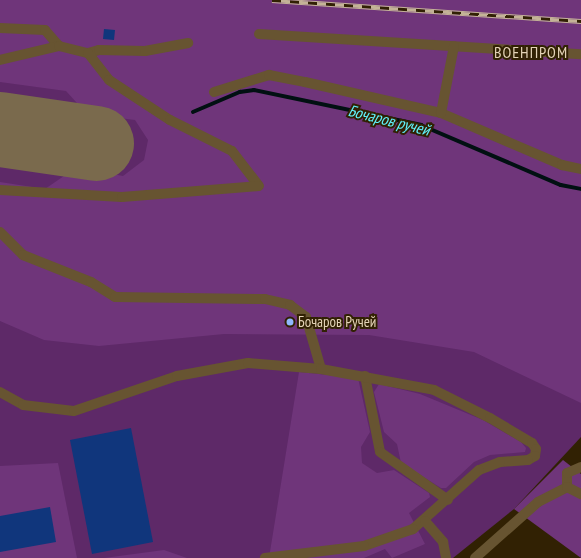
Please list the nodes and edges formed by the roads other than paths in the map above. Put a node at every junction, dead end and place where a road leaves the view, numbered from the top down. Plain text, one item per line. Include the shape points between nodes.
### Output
1 (0, 28) edge
2 (259, 34) dead end
3 (188, 43) dead end
4 (59, 46) junction
5 (454, 46) junction
6 (88, 53) junction
7 (581, 54) edge
8 (0, 60) edge
9 (214, 92) dead end
10 (441, 113) junction
11 (581, 169) edge
12 (0, 190) edge
13 (0, 232) edge
14 (321, 369) junction
15 (365, 376) junction
16 (0, 392) edge
17 (581, 467) edge
18 (567, 487) junction
19 (581, 494) edge
20 (448, 500) junction
21 (424, 521) junction
22 (265, 558) edge
23 (446, 558) edge
24 (476, 558) edge

1 - 4 street via 45,30
2 - 5 street
3 - 6 street via 145,51 99,50
4 - 6 street
4 - 8 street
5 - 7 street
5 - 10 street
6 - 12 street via 109,80 170,120 232,151 259,186 122,197
9 - 10 street via 269,75
10 - 11 street via 562,165
13 - 14 street via 23,255 91,282 115,297 265,299 290,305 306,317
14 - 15 street
14 - 16 street via 248,363 177,376 74,411 23,404
15 - 20 street via 380,452
15 - 20 street via 434,390 490,418 532,443 535,456 528,460 500,462 479,470
17 - 18 street via 567,473
18 - 19 street
18 - 24 street via 538,502
20 - 21 street
21 - 22 street via 413,529 364,546
21 - 23 street via 443,542

